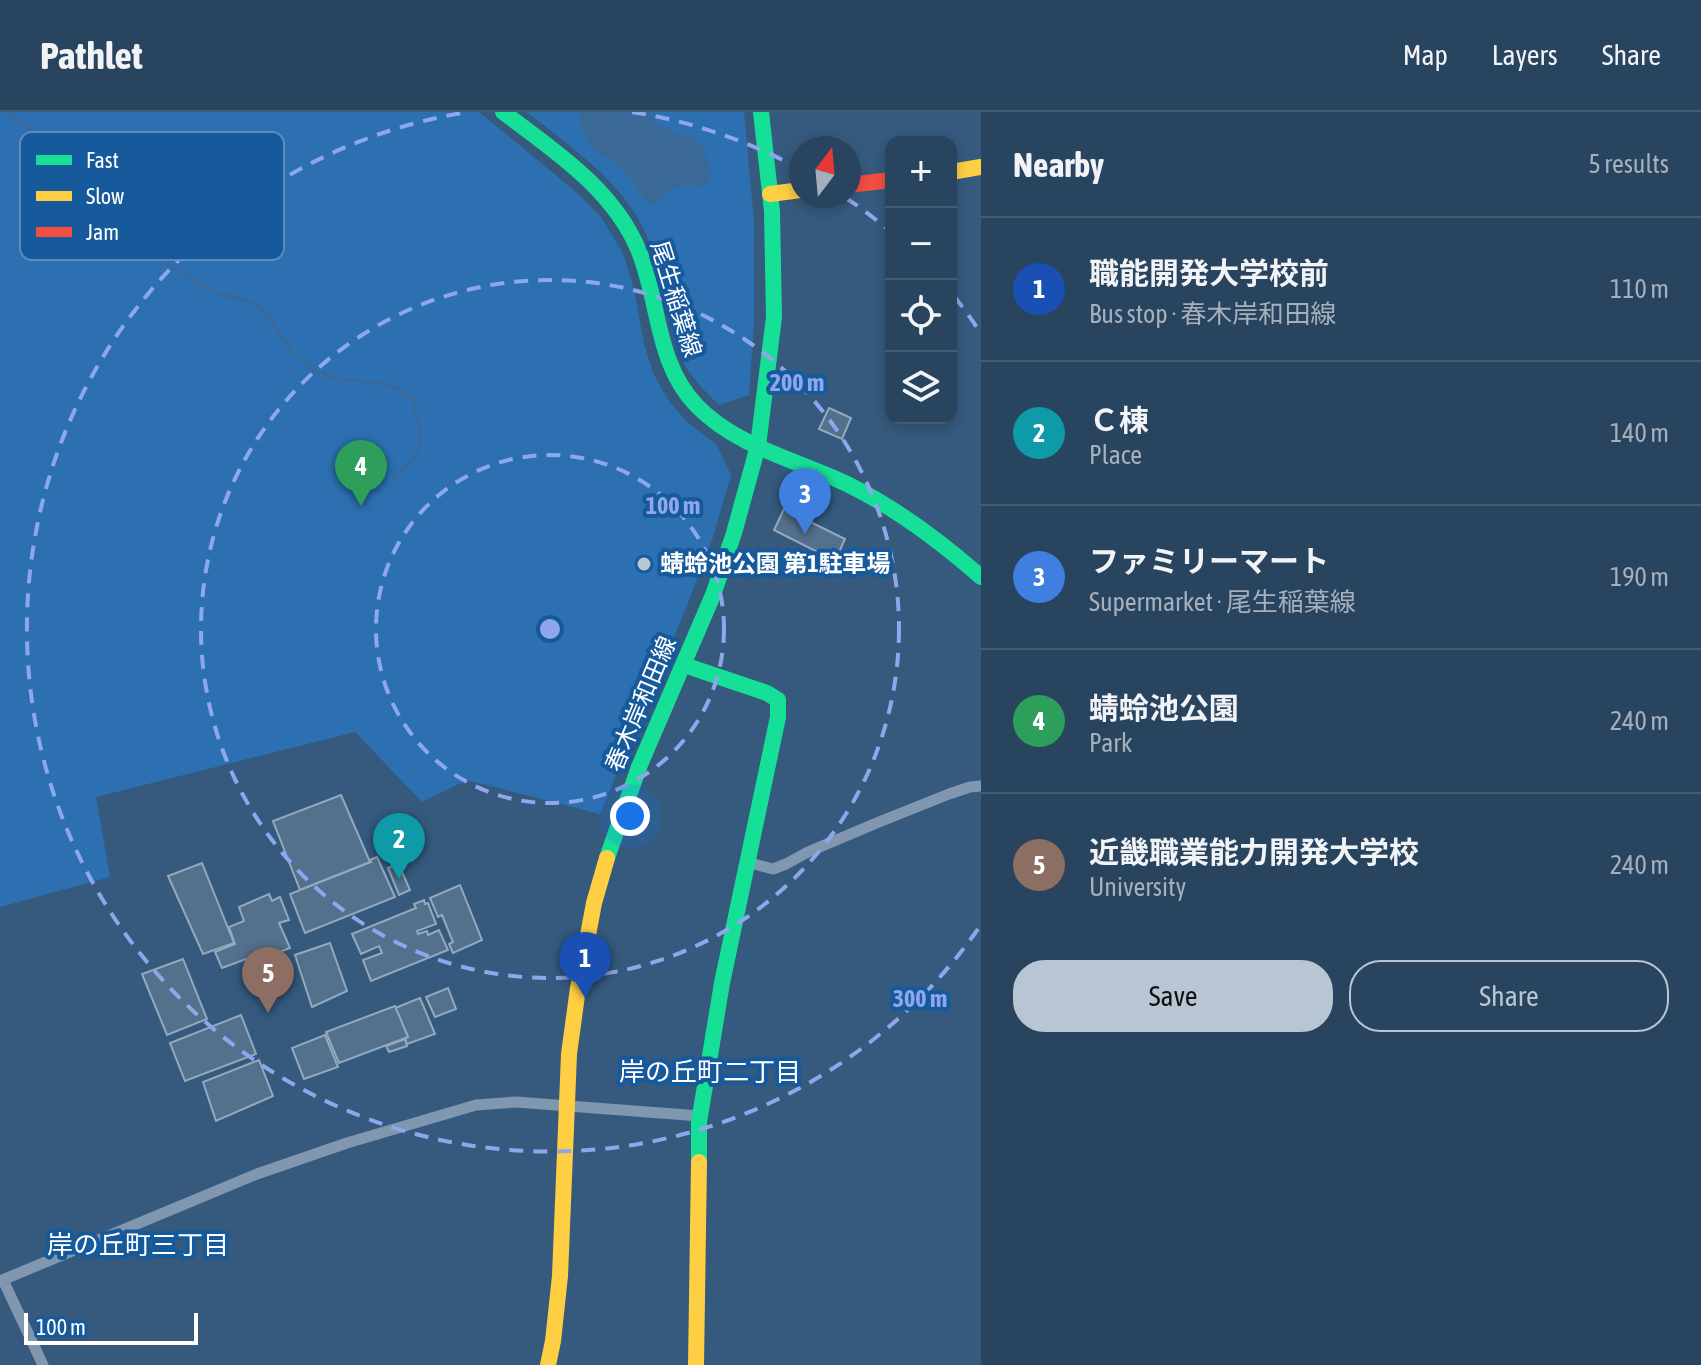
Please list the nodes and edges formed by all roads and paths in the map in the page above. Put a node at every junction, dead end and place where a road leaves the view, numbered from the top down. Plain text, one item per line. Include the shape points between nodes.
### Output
1 (503, 112) edge
2 (761, 112) edge
3 (981, 167) edge
4 (957, 171) edge
5 (885, 181) edge
6 (861, 184) edge
7 (789, 192) edge
8 (770, 194) junction
9 (758, 446) junction
10 (981, 577) edge
11 (684, 665) junction
12 (981, 786) edge
13 (746, 862) junction
14 (565, 1107) junction
15 (700, 1116) junction
16 (2, 1280) edge
17 (43, 1365) edge
18 (548, 1365) edge
19 (696, 1365) edge

1 - 9 street, 尾生稲葉線 via 577,170 617,212 645,269 662,347 681,387 712,420
2 - 8 street, 春木岸和田線
3 - 4 street
5 - 6 street
7 - 8 street
8 - 9 street, 春木岸和田線 via 774,317
9 - 10 street, 尾生稲葉線 via 894,509
9 - 11 street, 春木岸和田線 via 734,533
11 - 13 street via 778,700
11 - 14 street, 春木岸和田線 via 639,767 597,891 572,1027
12 - 13 street via 949,794 773,869
13 - 15 street
14 - 15 street
14 - 16 street via 476,1105 347,1143 231,1184
14 - 18 street, 春木岸和田線 via 560,1276
15 - 19 street
16 - 17 street

